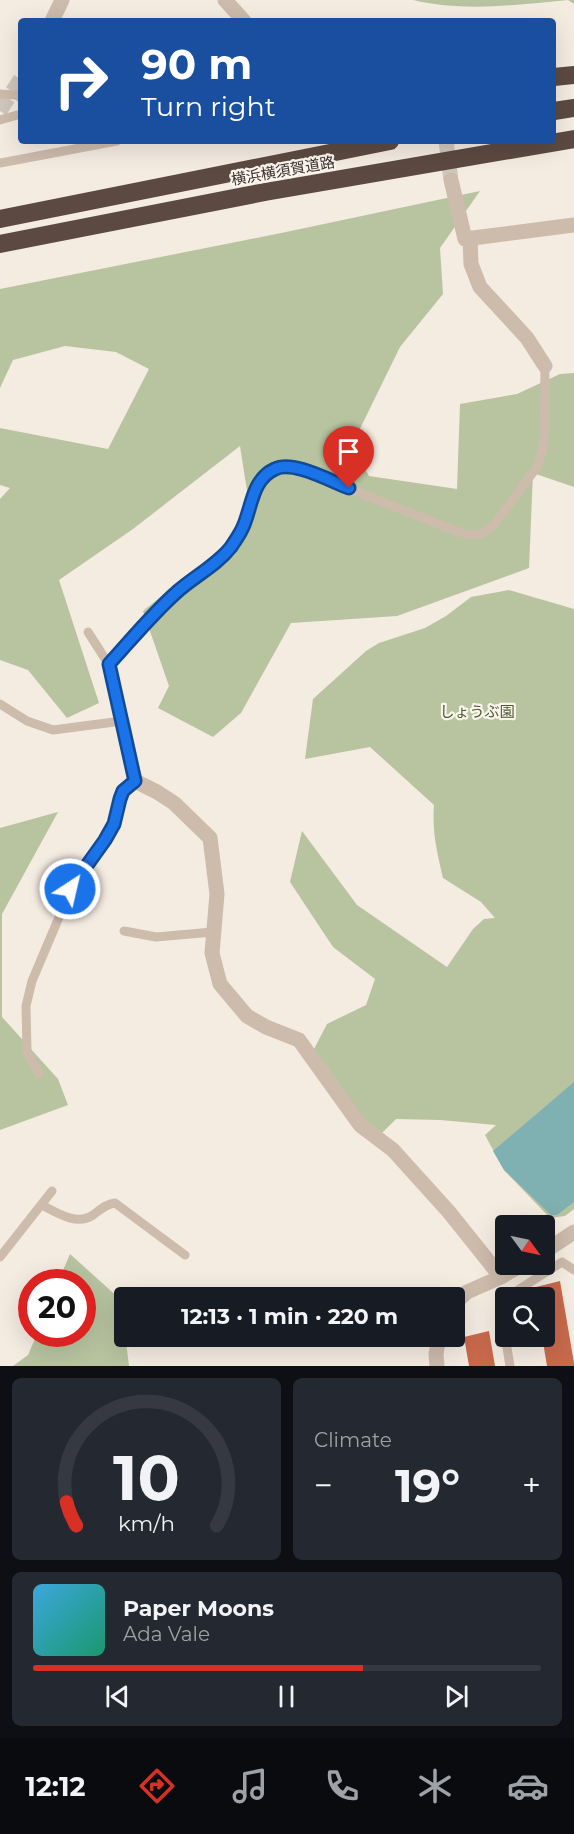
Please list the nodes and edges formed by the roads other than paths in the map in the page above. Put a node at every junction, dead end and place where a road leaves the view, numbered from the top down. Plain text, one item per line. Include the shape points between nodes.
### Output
1 (62, 0) edge
2 (225, 0) edge
3 (53, 18) edge
4 (241, 18) edge
5 (574, 75) edge
6 (556, 77) edge
7 (0, 94) edge
8 (18, 96) edge
9 (574, 108) edge
10 (556, 111) edge
11 (18, 115) edge
12 (0, 120) edge
13 (574, 140) edge
14 (556, 143) edge
15 (101, 144) edge
16 (375, 144) edge
17 (550, 144) edge
18 (0, 163) edge
19 (451, 180) tunnel mouth
20 (0, 219) edge
21 (574, 225) edge
22 (470, 238) junction
23 (0, 244) edge
24 (545, 366) joint
25 (88, 632) dead end
26 (109, 664) junction
27 (0, 704) edge
28 (122, 721) junction
29 (135, 781) junction
30 (124, 931) dead end
31 (213, 932) junction
32 (39, 1074) dead end
33 (52, 1191) dead end
34 (42, 1205) junction
35 (574, 1232) edge
36 (555, 1245) edge
37 (185, 1255) dead end
38 (0, 1257) edge
39 (574, 1270) edge
40 (504, 1275) edge
41 (501, 1277) junction
42 (521, 1287) edge
43 (465, 1294) edge
44 (437, 1347) edge
45 (507, 1347) edge
46 (437, 1366) edge
47 (510, 1366) edge

1 - 3 street
2 - 4 street
5 - 6 highway
7 - 8 lane
9 - 10 highway
11 - 12 lane
13 - 14 highway, 横浜横須賀道路
15 - 18 lane
16 - 20 highway, 横浜横須賀道路
17 - 23 highway, 横浜横須賀道路 via 265,192
19 - 22 street via 465,239
21 - 22 street
22 - 24 street via 471,264 480,287 527,338
24 - 26 lane via 544,444 537,467 494,525 481,534 459,532 296,468 274,469 262,478 243,527 231,546 218,561 178,591
25 - 26 lane
26 - 28 lane
27 - 28 lane via 27,721 53,730
28 - 29 street
29 - 31 street via 174,803 210,838 217,894
29 - 32 lane via 123,791 114,824 70,889 32,981 26,1006 27,1052
30 - 31 lane via 156,937
31 - 41 street via 212,953 220,984 246,1016 299,1040 360,1125 393,1150
33 - 34 lane
34 - 37 lane via 68,1218 90,1217 115,1203
34 - 38 lane
35 - 36 street
39 - 42 lane via 562,1262
40 - 41 street
41 - 43 street
44 - 46 street
45 - 47 lane

